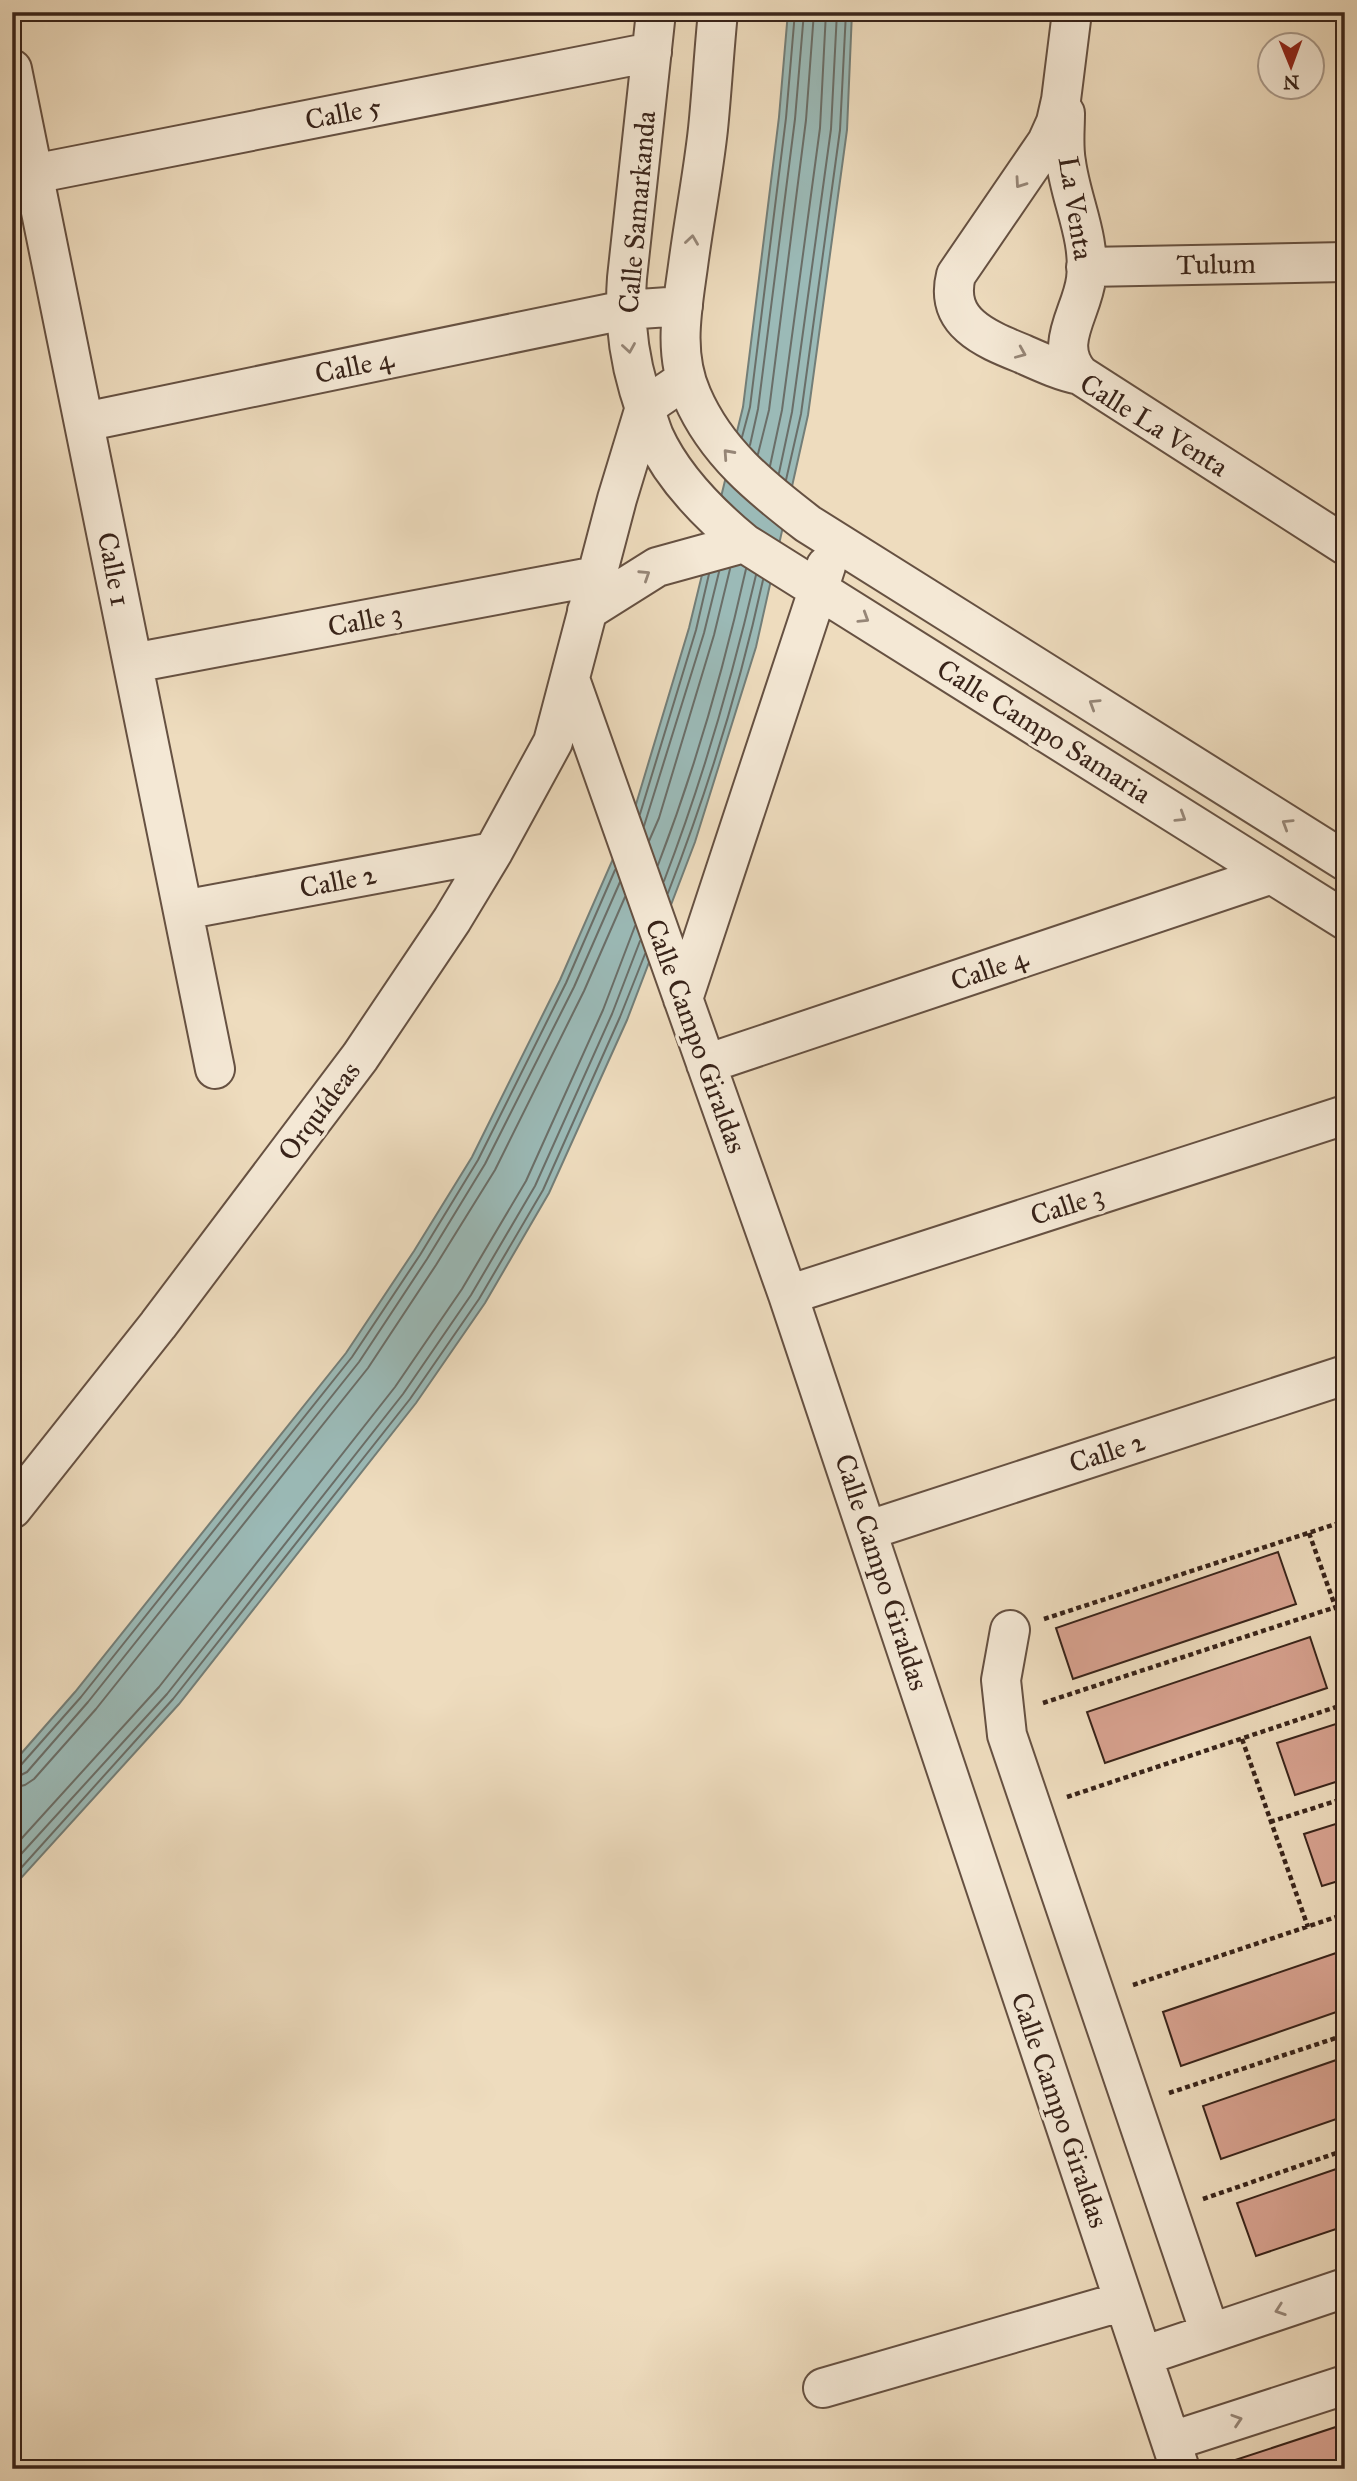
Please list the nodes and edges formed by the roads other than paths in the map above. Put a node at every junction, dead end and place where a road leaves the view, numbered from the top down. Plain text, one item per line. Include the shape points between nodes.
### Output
1 (656, 12) edge
2 (718, 12) edge
3 (1072, 12) edge
4 (652, 52) junction
5 (12, 69) edge
6 (1065, 76) junction
7 (33, 174) junction
8 (1345, 262) edge
9 (1086, 267) junction
10 (683, 306) junction
11 (625, 310) junction
12 (1080, 375) junction
13 (686, 379) junction
14 (645, 407) junction
15 (84, 422) junction
16 (777, 502) joint
17 (835, 541) junction
18 (744, 543) junction
19 (1345, 545) edge
20 (817, 589) junction
21 (592, 594) junction
22 (133, 663) junction
23 (570, 679) junction
24 (493, 852) junction
25 (1345, 860) edge
26 (1272, 874) junction
27 (183, 910) junction
28 (1345, 920) edge
29 (683, 999) junction
30 (706, 1064) junction
31 (215, 1069) dead end
32 (1345, 1115) edge
33 (788, 1295) junction
34 (1345, 1375) edge
35 (12, 1509) edge
36 (869, 1530) junction
37 (1010, 1630) road end
38 (1345, 2288) edge
39 (1124, 2301) junction
40 (1210, 2333) junction
41 (1143, 2356) junction
42 (1345, 2385) edge
43 (823, 2388) dead end
44 (1176, 2455) edge

1 - 4 street, Calle Samarkanda
10 -> 2 street, Calle Samarkanda via 708,129
3 - 6 street, Calle La Venta
4 - 7 street, Calle 5
4 - 11 street, Calle Samarkanda
5 - 7 street, Calle 1
6 - 9 street, La Venta via 1066,163 1080,215
6 -> 12 street, Calle La Venta via 1047,142 956,275 953,298 960,315 981,335
7 - 15 street, Calle 1
8 - 9 street, Tulum
9 - 12 street, La Venta via 1066,346
10 - 11 street, Calle 4
10 - 13 street, Calle Samarkanda via 679,331
11 -> 14 street, Calle Samarkanda via 629,352
11 - 15 street, Calle 4
12 - 19 street, Calle La Venta
13 - 14 street
16 -> 13 street, Calle Samarkanda via 717,441
14 - 18 street, Calle Samarkanda via 656,439 691,492
14 - 21 street, Orquídeas
15 - 22 street, Calle 1
16 - 17 street, Calle Campo Samaria
17 - 20 street
25 -> 17 street, Calle Campo Samaria
18 - 20 street, Calle Campo Samaria
21 -> 18 street via 657,567
20 -> 26 street, Calle Campo Samaria
20 - 29 street
21 - 22 street, Calle 3
21 - 23 street, Orquídeas
22 - 27 street, Calle 1
23 - 24 street, Orquídeas via 553,742
23 - 29 street, Calle Campo Giraldas
24 - 27 street, Calle 2
24 - 35 street, Orquídeas via 360,1057
26 - 28 street, Calle Campo Samaria
26 - 30 street, Calle 4
27 - 31 street, Calle 1
29 - 30 street, Calle Campo Giraldas
30 - 33 street, Calle Campo Giraldas
32 - 33 street, Calle 3
33 - 36 street, Calle Campo Giraldas
34 - 36 street, Calle 2
36 - 39 street, Calle Campo Giraldas
37 - 40 street via 1001,1680 1007,1735
38 -> 40 street
39 - 41 street, Calle Campo Giraldas
39 - 43 street
40 - 41 street
41 - 44 street, Calle Campo Giraldas
44 -> 42 street

